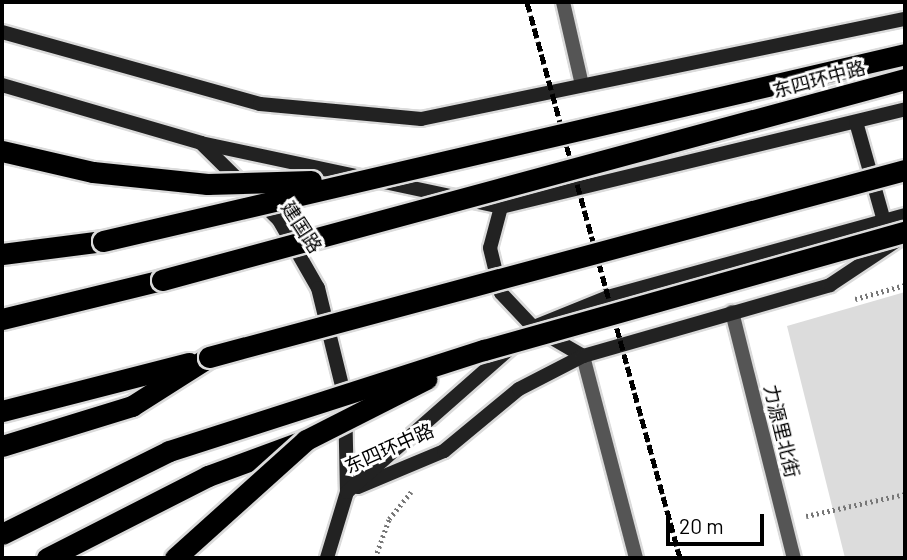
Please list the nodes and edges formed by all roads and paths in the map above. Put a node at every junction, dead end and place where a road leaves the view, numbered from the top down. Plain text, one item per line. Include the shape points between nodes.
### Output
1 (563, 2) edge
2 (905, 19) edge
3 (2, 32) edge
4 (905, 54) edge
5 (905, 79) edge
6 (2, 85) edge
7 (582, 85) junction
8 (905, 109) edge
9 (856, 122) junction
10 (201, 142) junction
11 (2, 151) edge
12 (905, 170) edge
13 (355, 180) junction
14 (501, 207) junction
15 (905, 215) edge
16 (884, 221) junction
17 (905, 233) edge
18 (2, 254) edge
19 (51, 307) junction
20 (2, 312) edge
21 (732, 312) junction
22 (2, 319) edge
23 (533, 327) junction
24 (484, 350) junction
25 (583, 356) junction
26 (209, 358) junction
27 (2, 411) edge
28 (306, 440) junction
29 (2, 446) edge
30 (444, 451) junction
31 (347, 492) junction
32 (905, 494) edge
33 (784, 521) junction
34 (2, 534) edge
35 (47, 558) edge
36 (175, 558) edge
37 (327, 558) edge
38 (375, 558) edge
39 (636, 558) edge
40 (794, 558) edge

1 - 7 street
2 - 7 street
3 - 7 street via 260,104 421,119
4 - 13 highway, bridge
5 - 19 highway, 东四环中路, bridge
6 - 10 street, 建国路
8 - 9 street
9 - 14 street
9 - 16 street
10 - 14 street
10 - 31 street, 建国路 via 279,220 318,288 345,398
11 - 13 highway, bridge via 93,172 207,184
12 - 26 highway, bridge
13 - 18 highway, bridge via 103,241
14 - 23 street via 490,248 501,293
15 - 16 street, 东四环中路
16 - 23 street, 东四环中路 via 608,297
17 - 21 street, 东四环中路 via 830,285
17 - 24 highway, bridge
19 - 20 highway
19 - 22 highway, 东四环中路
21 - 25 street, 东四环中路
21 - 33 street, 力源里北街
23 - 25 street
23 - 31 street, 东四环中路
24 - 28 highway, bridge
24 - 34 highway, bridge via 169,451
25 - 30 street, 东四环中路 via 519,389
25 - 39 street
26 - 27 highway
26 - 29 highway via 132,406
28 - 35 highway via 208,476
28 - 36 highway, bridge
30 - 31 street, 东四环中路
30 - 38 path via 389,519
31 - 37 street, 建国路
32 - 33 path
33 - 40 street, 力源里北街

